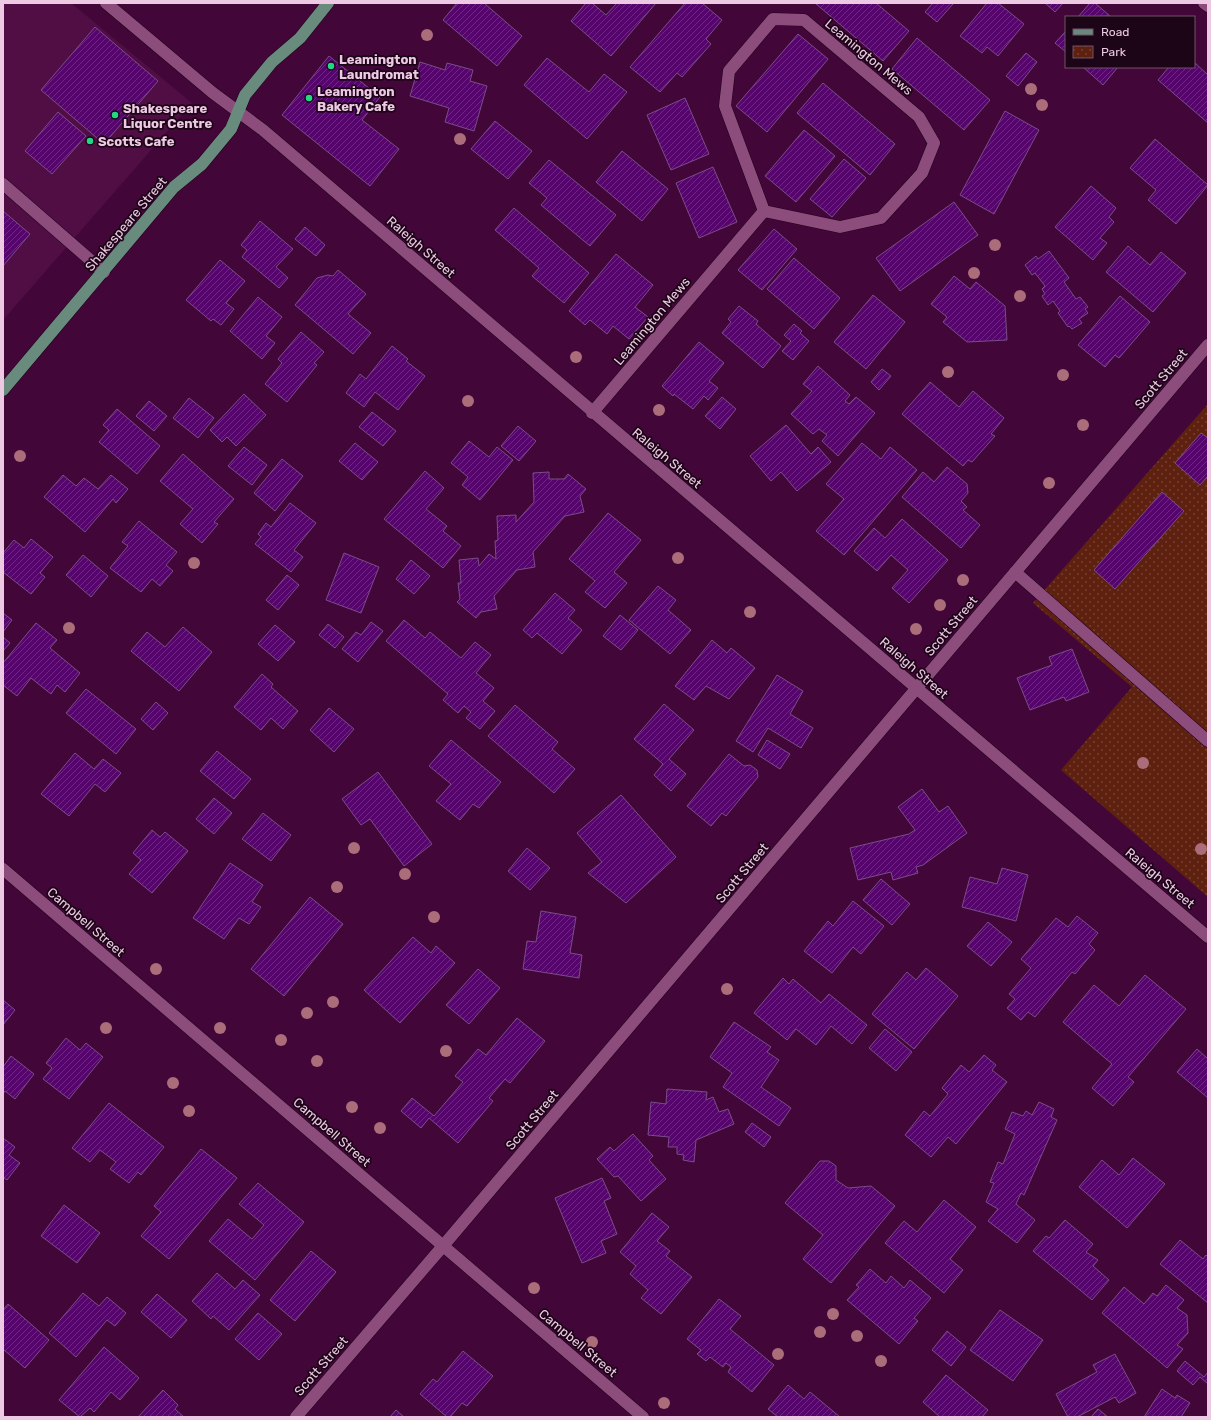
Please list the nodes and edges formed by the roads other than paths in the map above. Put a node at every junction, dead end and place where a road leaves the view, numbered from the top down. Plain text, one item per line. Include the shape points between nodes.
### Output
1 (106, 3) edge
2 (328, 3) edge
3 (1204, 3) edge
4 (1208, 6) edge
5 (238, 113) junction
6 (3, 184) edge
7 (764, 211) junction
8 (104, 272) junction
9 (1208, 345) edge
10 (3, 390) edge
11 (592, 413) junction
12 (1015, 572) junction
13 (916, 689) junction
14 (1208, 741) edge
15 (3, 869) edge
16 (1208, 937) edge
17 (443, 1246) junction
18 (296, 1417) edge
19 (644, 1417) edge

1 - 5 street, Raleigh Street
2 - 5 main road, Shakespeare Street via 300,38 272,62 245,95
3 - 4 street
5 - 8 main road, Shakespeare Street via 231,129 202,164 174,187
5 - 11 street, Raleigh Street via 263,130
6 - 8 street
7 - 7 street, Leamington Mews via 725,106 729,71 773,19 804,20 919,117 934,143 922,173 881,218 840,227
7 - 11 street, Leamington Mews
8 - 10 main road, Shakespeare Street
9 - 12 street, Scott Street
11 - 13 street, Raleigh Street
12 - 13 street, Scott Street
12 - 14 street
13 - 16 street, Raleigh Street
13 - 17 street, Scott Street
15 - 17 street, Campbell Street
17 - 18 street, Scott Street
17 - 19 street, Campbell Street

